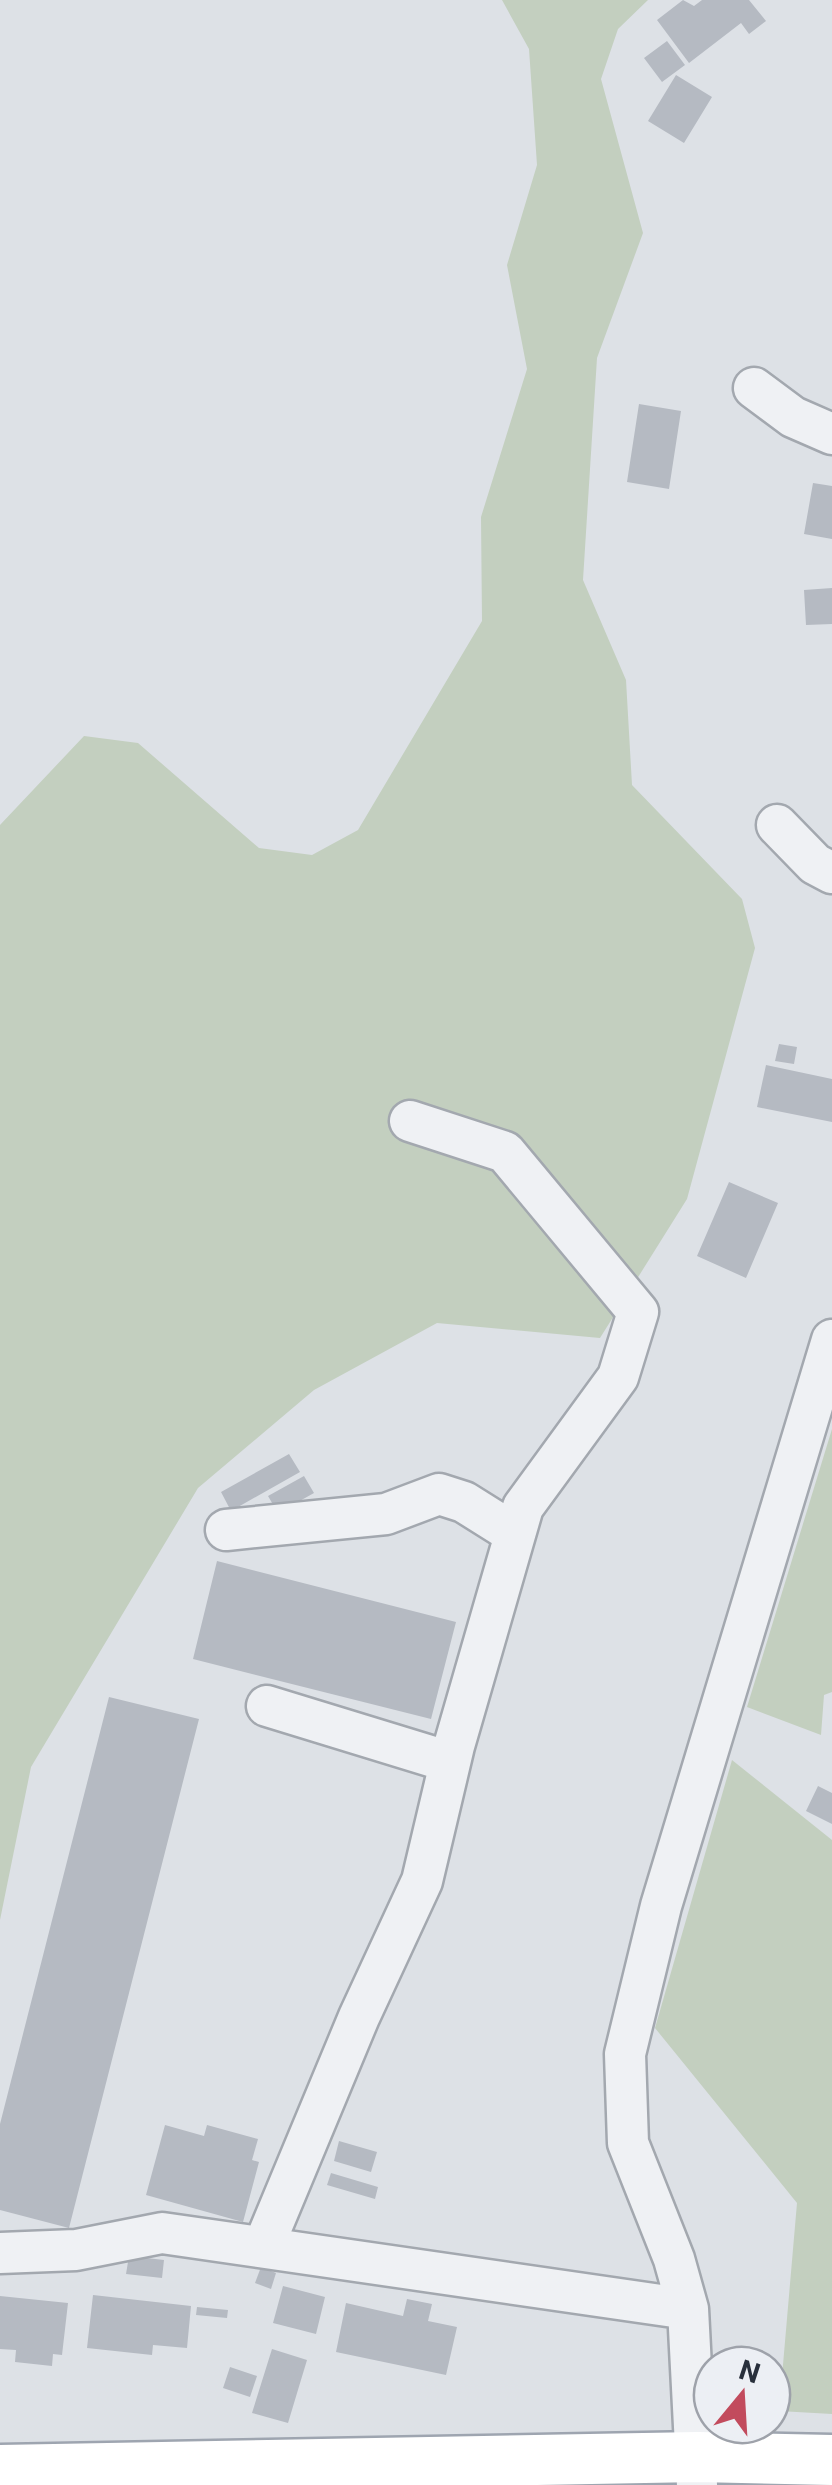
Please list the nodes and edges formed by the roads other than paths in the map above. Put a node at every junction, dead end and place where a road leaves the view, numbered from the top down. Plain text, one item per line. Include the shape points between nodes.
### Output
1 (754, 388) dead end
2 (832, 434) edge
3 (777, 825) dead end
4 (832, 873) edge
5 (410, 1121) dead end
6 (832, 1340) edge
7 (226, 1530) dead end
8 (515, 1534) junction
9 (267, 1706) dead end
10 (450, 1762) junction
11 (264, 2245) junction
12 (0, 2253) edge
13 (688, 2309) junction
14 (832, 2460) edge
15 (0, 2470) edge
16 (698, 2471) edge

1 - 2 street via 792,418
3 - 4 street
5 - 8 street via 505,1152 638,1312 618,1377 523,1507
6 - 13 street via 660,1906 624,2054 628,2143
7 - 8 street via 386,1514 439,1494
8 - 10 street
9 - 10 street
10 - 11 street via 422,1881
11 - 12 street via 162,2233 76,2250
11 - 13 street
13 - 16 street
14 - 16 main road
15 - 16 main road

